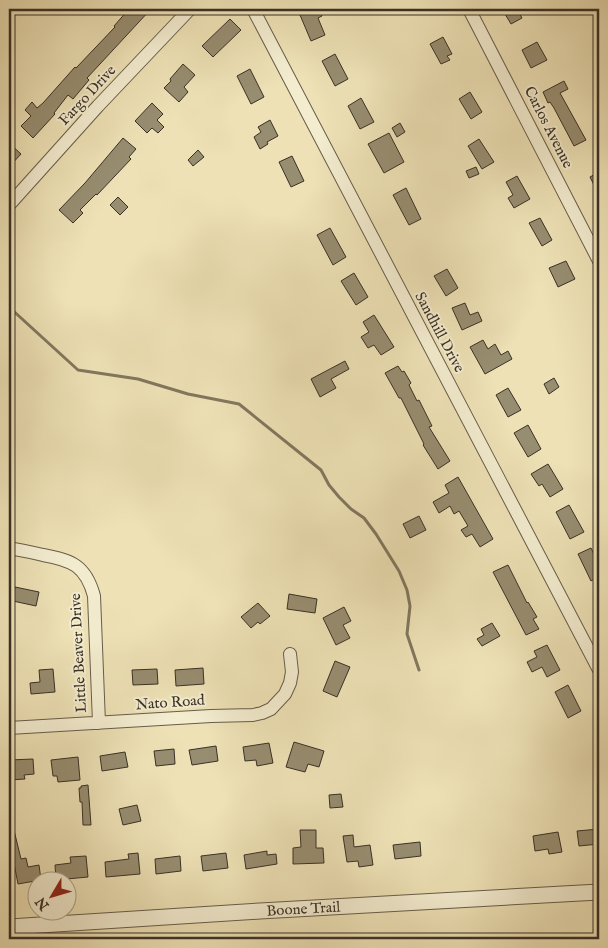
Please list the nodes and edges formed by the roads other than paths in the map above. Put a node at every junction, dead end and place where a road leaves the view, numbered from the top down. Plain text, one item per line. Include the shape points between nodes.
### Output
1 (190, 9) edge
2 (253, 9) edge
3 (469, 9) edge
4 (9, 205) edge
5 (599, 261) edge
6 (9, 548) edge
7 (290, 654) dead end
8 (599, 670) edge
9 (99, 723) junction
10 (9, 728) edge
11 (599, 892) edge
12 (9, 927) edge

1 - 4 street, Fargo Drive
2 - 8 street, Sandhill Drive
3 - 5 street, Carlos Avenue
6 - 9 street, Little Beaver Drive via 62,558 80,569 91,584
7 - 9 street, Nato Road via 292,672 285,694 271,709 262,713
9 - 10 street, Nato Road
11 - 12 street, Boone Trail

